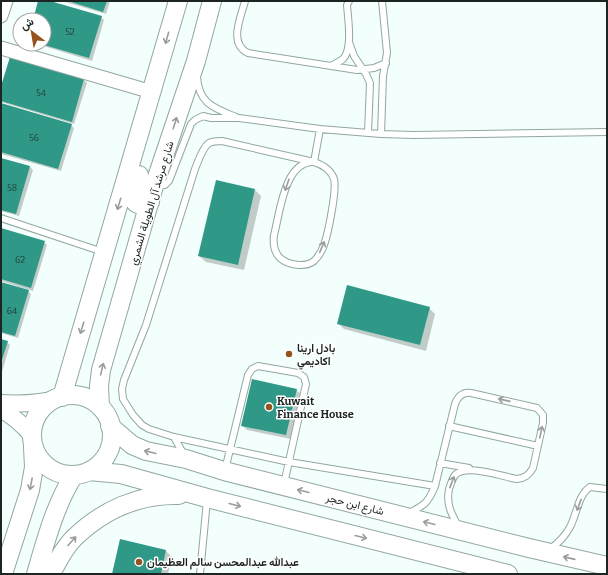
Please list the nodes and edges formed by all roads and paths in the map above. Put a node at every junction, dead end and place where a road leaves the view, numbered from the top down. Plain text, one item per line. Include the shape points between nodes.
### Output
1 (6, 1) edge
2 (178, 1) edge
3 (212, 1) edge
4 (245, 1) edge
5 (349, 1) edge
6 (382, 1) edge
7 (1, 16) edge
8 (349, 42) junction
9 (1, 48) edge
10 (196, 61) junction
11 (386, 63) junction
12 (331, 66) junction
13 (363, 70) junction
14 (152, 92) junction
15 (239, 118) junction
16 (320, 129) junction
17 (607, 132) edge
18 (368, 133) junction
19 (380, 134) junction
20 (314, 162) junction
21 (152, 194) junction
22 (1, 218) edge
23 (105, 252) junction
24 (59, 398) junction
25 (1, 404) edge
26 (100, 407) junction
27 (1, 409) edge
28 (110, 426) junction
29 (449, 426) junction
30 (174, 437) junction
31 (32, 441) junction
32 (538, 446) junction
33 (230, 449) junction
34 (186, 459) junction
35 (289, 462) junction
36 (440, 462) junction
37 (472, 469) junction
38 (224, 471) junction
39 (81, 473) junction
40 (284, 486) junction
41 (435, 486) junction
42 (607, 489) edge
43 (203, 497) junction
44 (402, 516) junction
45 (461, 531) junction
46 (545, 552) junction
47 (596, 568) edge
48 (202, 573) edge
49 (3, 574) edge
50 (36, 574) edge
51 (51, 574) edge
52 (508, 574) edge

1 - 7 street
2 -> 14 main road
3 - 10 main road, شارع مرشد آل الطويلة الشمري
4 - 12 lane via 237,39 244,51
5 - 8 lane
6 - 11 lane
8 - 12 lane via 346,55
8 - 13 lane
9 - 14 street
10 - 15 lane via 198,87 202,96 212,108
21 -> 10 main road, شارع مرشد آل الطويلة الشمري
11 - 13 lane
11 - 19 lane
12 - 13 lane
13 - 18 lane via 371,89
14 - 21 main road via 152,128 133,196 136,203 143,206
14 -> 23 main road
15 - 16 lane
15 - 21 lane via 203,116 191,124 169,181
16 - 18 lane
16 - 20 lane
17 - 19 lane
18 - 19 lane
20 -> 20 lane via 301,165 294,171 285,189 274,235 273,243 280,258 292,264 305,265 318,256 324,245 334,199 334,180 331,173 321,164
20 - 30 lane via 222,141 208,143 202,153 146,325 122,389 123,399 128,408 142,425
26 -> 21 main road, شارع مرشد آل الطويلة الشمري via 101,370
22 - 23 lane
23 -> 24 main road
24 - 25 street via 41,403
24 - 26 main road via 79,396
24 - 31 main road via 45,406 38,415 33,426
26 - 28 main road
27 - 31 street via 25,427
34 -> 28 main road, شارع ابن حجر via 146,451 132,445
28 - 39 main road via 111,440 108,453 100,464
29 - 32 lane
32 -> 29 lane via 543,423 541,412 532,407 472,393 458,397
29 - 36 lane
30 - 33 lane
30 - 34 lane
31 - 39 main road via 39,458 48,468 60,474
31 -> 49 main road via 34,467 30,490
32 - 37 lane via 533,468 523,478 517,479
33 - 35 lane
33 - 35 lane via 248,375 252,369 258,366 298,372 304,377 306,384
33 - 38 lane
34 - 38 main road, شارع ابن حجر
35 - 40 lane
35 - 41 lane
36 - 37 lane
36 - 41 lane
45 -> 37 lane via 450,512 448,496 456,473
38 - 40 main road, شارع ابن حجر
39 - 43 main road via 121,474
39 - 50 main road via 64,492
44 -> 40 main road, شارع ابن حجر
41 - 44 lane via 426,504
42 -> 46 lane via 590,487 585,491 565,536
43 - 48 lane
51 -> 43 main road via 64,550 74,539 96,520 122,505 162,495
43 -> 52 main road
45 -> 44 main road, شارع ابن حجر
45 - 46 main road, شارع ابن حجر
47 -> 46 main road, شارع ابن حجر

